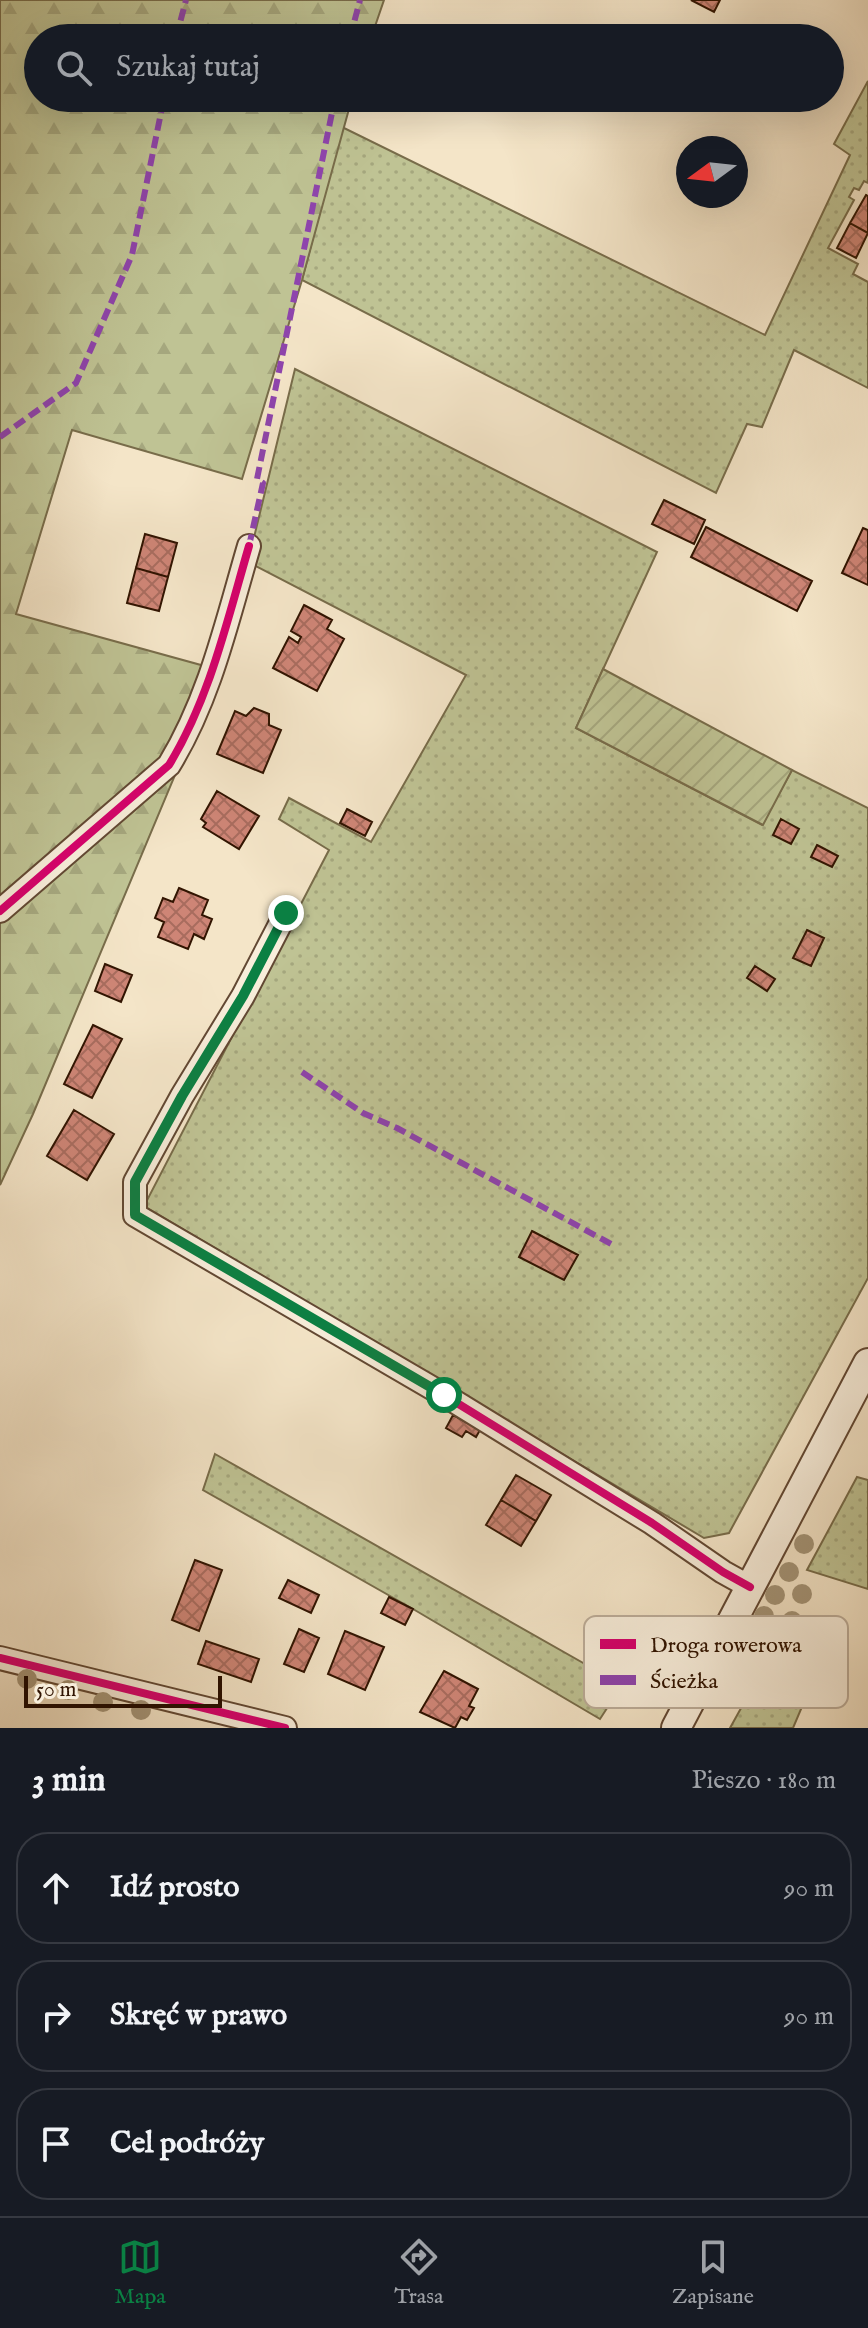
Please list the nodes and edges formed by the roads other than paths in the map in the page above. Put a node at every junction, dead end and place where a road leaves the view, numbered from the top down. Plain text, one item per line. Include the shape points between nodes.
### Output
1 (249, 546) dead end
2 (0, 911) edge
3 (286, 913) dead end
4 (868, 1363) edge
5 (750, 1587) junction
6 (735, 1616) edge
7 (0, 1658) edge
8 (686, 1708) edge
9 (285, 1728) edge
10 (676, 1728) edge

1 - 2 street via 208,687 169,765
3 - 5 street via 135,1182 135,1215 444,1395
4 - 5 street
5 - 6 street
7 - 9 street
8 - 10 street

